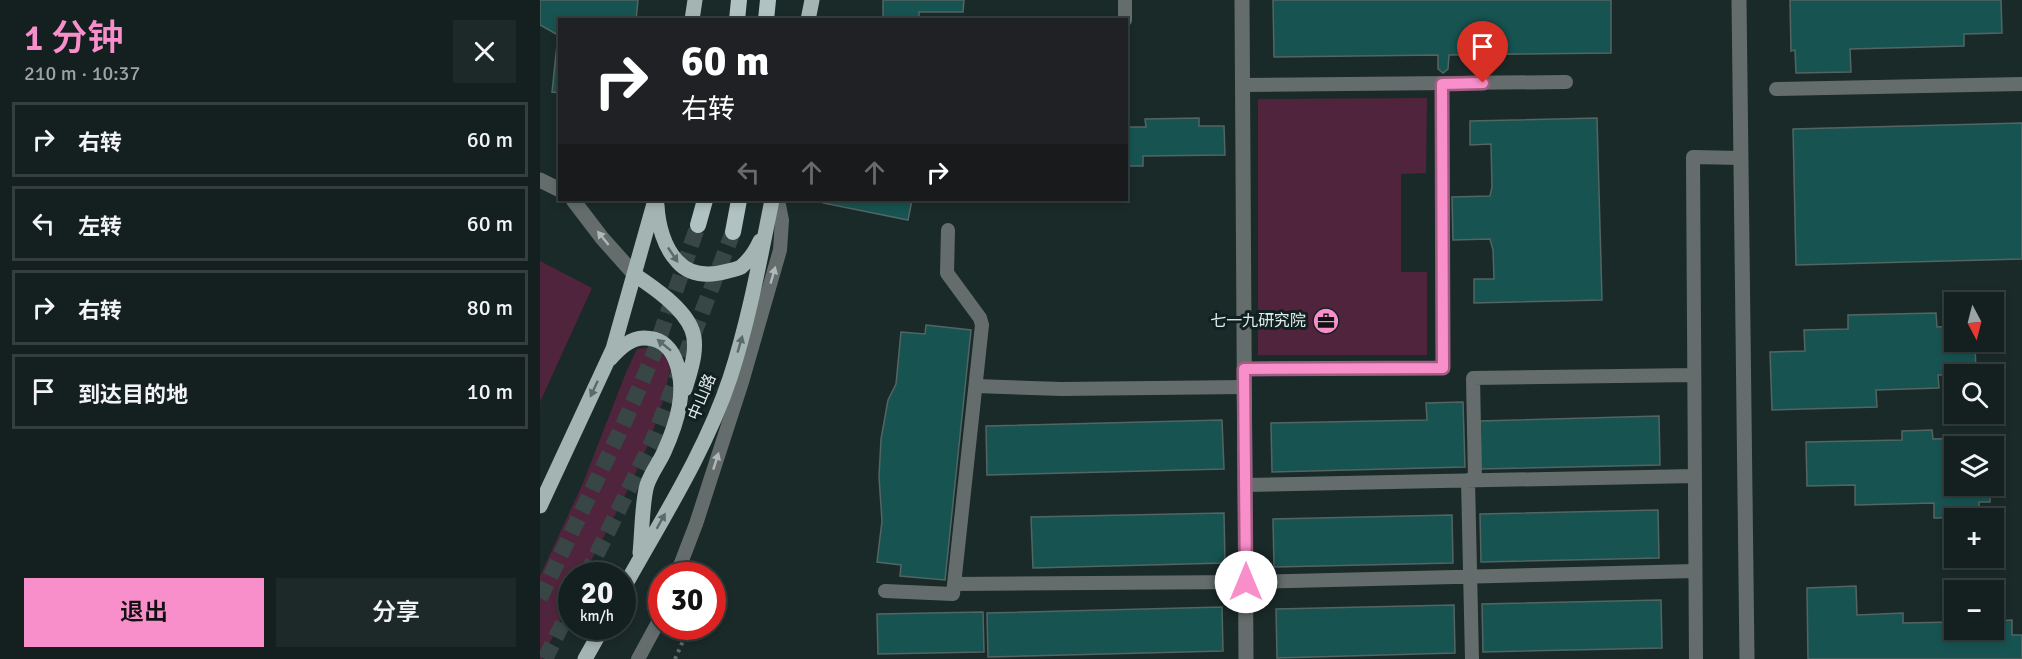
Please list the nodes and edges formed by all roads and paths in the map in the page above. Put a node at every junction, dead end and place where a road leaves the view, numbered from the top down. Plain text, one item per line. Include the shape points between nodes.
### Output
1 (694, 0) edge
2 (740, 0) edge
3 (768, 0) edge
4 (812, 0) edge
5 (1125, 0) edge
6 (1242, 0) edge
7 (1739, 0) edge
8 (692, 18) edge
9 (737, 18) edge
10 (766, 18) edge
11 (808, 18) edge
12 (1125, 18) edge
13 (1566, 82) dead end
14 (1442, 84) junction
15 (2022, 84) edge
16 (1242, 85) junction
17 (1776, 89) dead end
18 (1741, 158) junction
19 (540, 180) edge
20 (558, 189) edge
21 (574, 201) edge
22 (656, 201) edge
23 (656, 201) edge
24 (705, 201) edge
25 (739, 201) edge
26 (772, 201) edge
27 (778, 201) edge
28 (698, 225) tunnel mouth
29 (767, 226) junction
30 (948, 230) dead end
31 (733, 232) tunnel mouth
32 (635, 275) junction
33 (606, 363) junction
34 (1244, 369) junction
35 (1694, 375) junction
36 (976, 386) junction
37 (1244, 387) junction
38 (679, 410) junction
39 (1694, 476) junction
40 (1471, 480) junction
41 (1245, 485) junction
42 (540, 506) edge
43 (640, 559) junction
44 (681, 562) edge
45 (636, 566) edge
46 (1695, 571) junction
47 (1470, 577) junction
48 (1246, 582) junction
49 (954, 584) junction
50 (885, 591) dead end
51 (596, 640) edge
52 (648, 640) edge
53 (683, 641) dead end
54 (585, 659) edge
55 (638, 659) edge
56 (675, 659) edge
57 (1246, 659) edge
58 (1472, 659) edge
59 (1696, 659) edge
60 (1747, 659) edge

1 - 8 main road
2 - 9 highway
3 - 10 highway
4 - 11 main road
5 - 12 lane
6 - 16 street
7 - 18 street
13 - 14 lane
14 - 16 lane
14 - 34 lane via 1443,368
15 - 17 lane
16 - 34 street
18 - 35 lane via 1693,158
18 - 60 street
19 - 20 street
32 -> 21 street
22 - 32 main road
23 -> 29 main road via 665,243 677,262 697,274 714,275 740,268
24 - 28 highway
25 - 31 highway
26 - 29 main road, 中山路
44 -> 27 lane via 742,382 780,250 782,220
43 -> 29 main road, 中山路 via 700,450 730,379
30 - 36 lane via 947,273 982,326
32 - 33 main road
32 - 38 main road via 677,309 692,329 692,360
38 -> 33 main road via 679,367 671,349 655,338 637,338 619,348
33 -> 42 main road
34 - 37 street
35 - 39 lane
35 - 40 lane via 1473,378
36 - 37 lane
36 - 49 lane
37 - 41 street
38 - 43 main road via 647,485
39 - 40 lane
39 - 46 lane
40 - 41 lane
40 - 47 lane
41 - 48 street
43 - 45 main road, 中山路
46 - 47 lane
46 - 59 lane
47 - 48 lane
47 - 58 lane
48 - 49 lane
48 - 57 street
49 - 50 lane via 953,594
51 - 54 main road
52 - 55 lane
53 - 56 path

